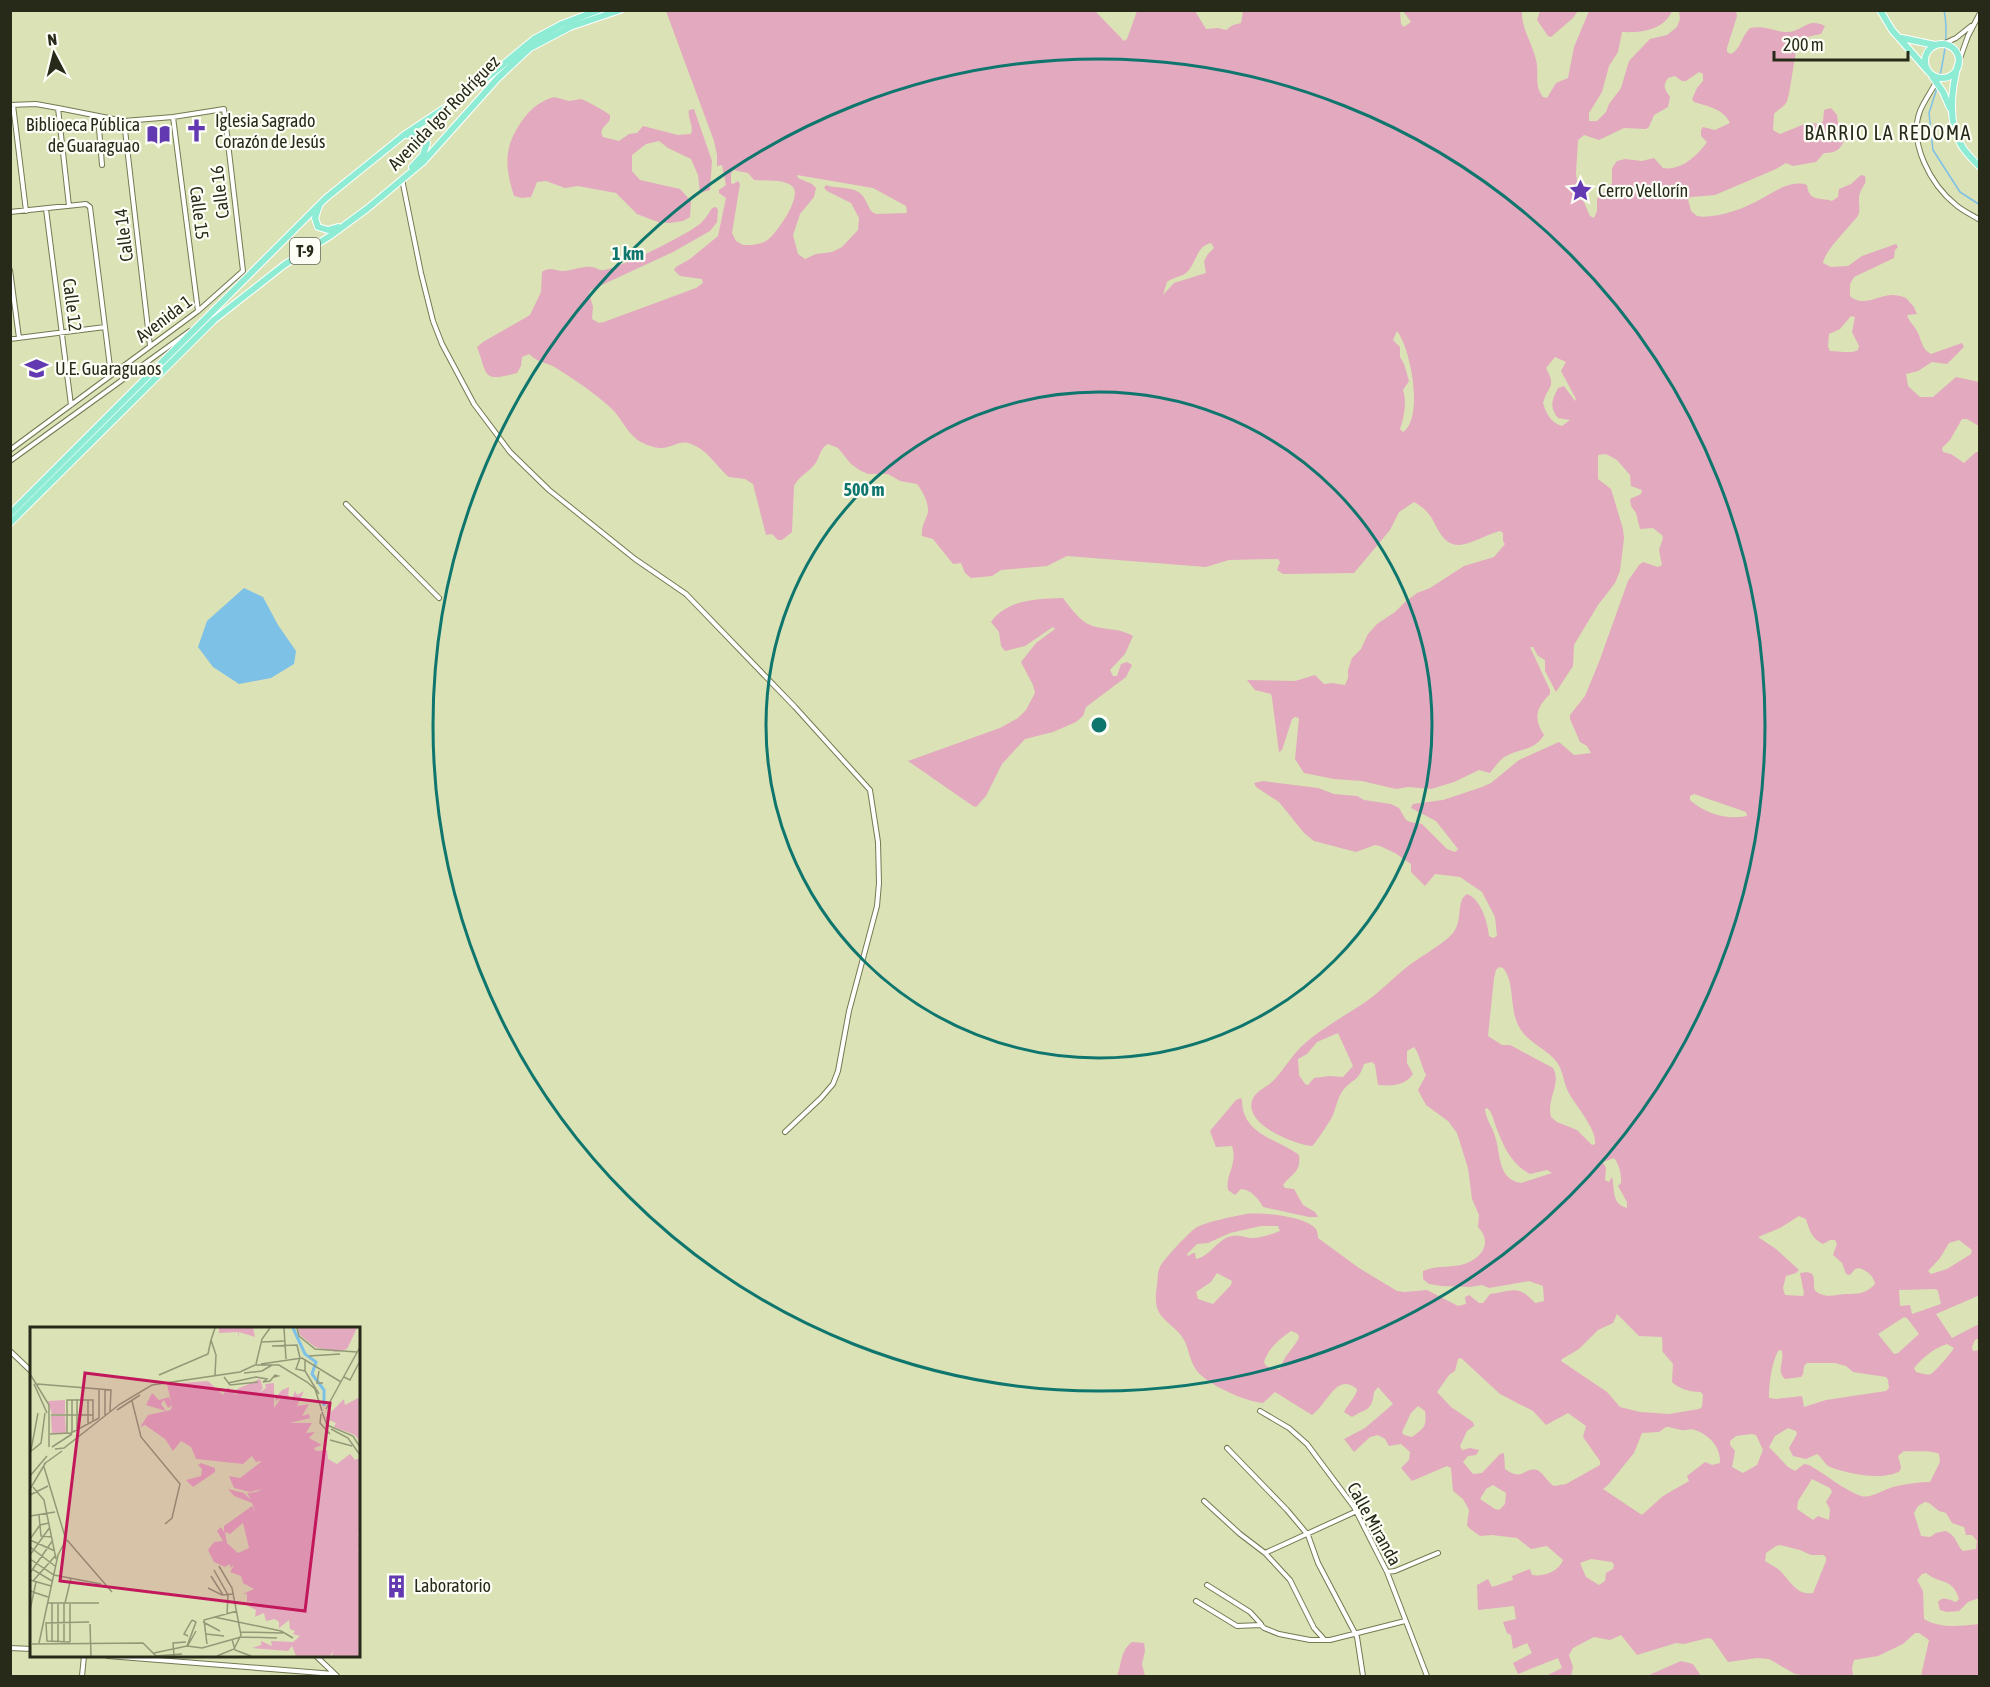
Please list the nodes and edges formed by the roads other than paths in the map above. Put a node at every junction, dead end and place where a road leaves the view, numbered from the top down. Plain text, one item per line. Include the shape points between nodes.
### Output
1 (599, 10) edge
2 (620, 10) edge
3 (1880, 10) edge
4 (1980, 13) edge
5 (1972, 26) junction
6 (1892, 30) junction
7 (1939, 45) junction
8 (1958, 64) junction
9 (1936, 78) junction
10 (12, 105) edge
11 (58, 108) junction
12 (98, 116) junction
13 (173, 117) junction
14 (1953, 117) junction
15 (124, 121) junction
16 (404, 135) junction
17 (102, 165) dead end
18 (1980, 166) edge
19 (402, 178) junction
20 (395, 185) junction
21 (319, 205) junction
22 (69, 206) junction
23 (46, 208) junction
24 (26, 211) junction
25 (10, 213) edge
26 (1980, 220) edge
27 (345, 225) junction
28 (10, 270) edge
29 (243, 271) joint
30 (198, 312) junction
31 (201, 323) junction
32 (105, 327) junction
33 (62, 333) junction
34 (19, 338) junction
35 (10, 339) edge
36 (150, 346) junction
37 (111, 376) junction
38 (71, 405) junction
39 (10, 450) edge
40 (10, 461) edge
41 (346, 504) dead end
42 (10, 514) edge
43 (10, 523) edge
44 (439, 598) dead end
45 (785, 1132) dead end
46 (10, 1351) edge
47 (30, 1370) edge
48 (1260, 1411) dead end
49 (1227, 1448) dead end
50 (1204, 1501) dead end
51 (1357, 1511) junction
52 (1308, 1535) junction
53 (1265, 1553) junction
54 (1438, 1553) dead end
55 (1387, 1572) junction
56 (1207, 1585) dead end
57 (1196, 1600) dead end
58 (1405, 1621) junction
59 (1261, 1625) junction
60 (1355, 1633) junction
61 (1324, 1639) junction
62 (10, 1648) edge
63 (30, 1649) edge
64 (84, 1657) edge
65 (120, 1657) edge
66 (317, 1657) edge
67 (335, 1675) edge
68 (82, 1677) edge
69 (1363, 1677) edge
70 (1427, 1677) edge

1 - 16 highway, Avenida Igor Rodríguez / T-9 via 534,39 476,87
2 - 19 highway, Avenida Igor Rodríguez / T-9 via 570,27 530,48 423,162
3 - 6 highway
4 - 5 street
5 - 7 street
5 - 8 street
6 - 7 highway via 1905,40
6 - 9 highway
7 - 8 highway via 1951,47 1957,53
7 - 9 highway via 1927,54
8 - 9 highway via 1953,74
8 - 14 highway via 1952,91
9 - 14 highway
9 - 26 street via 1920,109 1918,150 1947,196
10 - 11 street
10 - 24 street
11 - 12 street
11 - 22 street
12 - 15 street
12 - 17 street
13 - 15 street
13 - 29 street, Calle 16 via 224,110
13 - 30 street, Calle 15
14 - 18 highway via 1963,148
15 - 36 street, Calle 14
16 - 20 highway, T-9 via 421,134 427,148
16 - 21 highway, Avenida Igor Rodríguez / T-9
19 - 20 highway, Avenida Igor Rodríguez / T-9
19 - 45 street via 433,321 455,372 503,444 543,485 686,594 870,790 878,842 877,906 849,1011 838,1071 821,1098
20 - 27 highway, Avenida Igor Rodríguez / T-9
21 - 27 highway, T-9 via 315,218 318,227 327,230
21 - 31 highway, Avenida Igor Rodríguez / T-9
22 - 23 street
22 - 32 street via 90,207
23 - 24 street
23 - 33 street, Calle 12
24 - 25 street
27 - 43 highway, Avenida Igor Rodríguez / T-9 via 269,275 214,320
28 - 34 street
29 - 30 street, Avenida 1
30 - 36 street, Avenida 1
31 - 40 street
31 - 42 highway, Avenida Igor Rodríguez / T-9
32 - 33 street
32 - 37 street
33 - 34 street
33 - 38 street, Calle 12
34 - 35 street
36 - 37 street, Avenida 1
37 - 38 street, Avenida 1
38 - 39 street, Avenida 1
41 - 44 street
46 - 47 street
48 - 51 street, Calle Miranda via 1307,1444
49 - 52 street
50 - 53 street
51 - 52 street
51 - 55 street, Calle Miranda
52 - 53 street
52 - 60 street via 1318,1563
53 - 61 street via 1290,1580 1314,1628
54 - 55 street
55 - 58 street, Calle Miranda
56 - 59 street via 1250,1612
57 - 59 street via 1237,1626
58 - 60 street
58 - 70 street, Calle Miranda
59 - 61 street via 1279,1634
60 - 61 street
60 - 69 street
62 - 63 street
64 - 68 street
65 - 67 street
66 - 67 street

